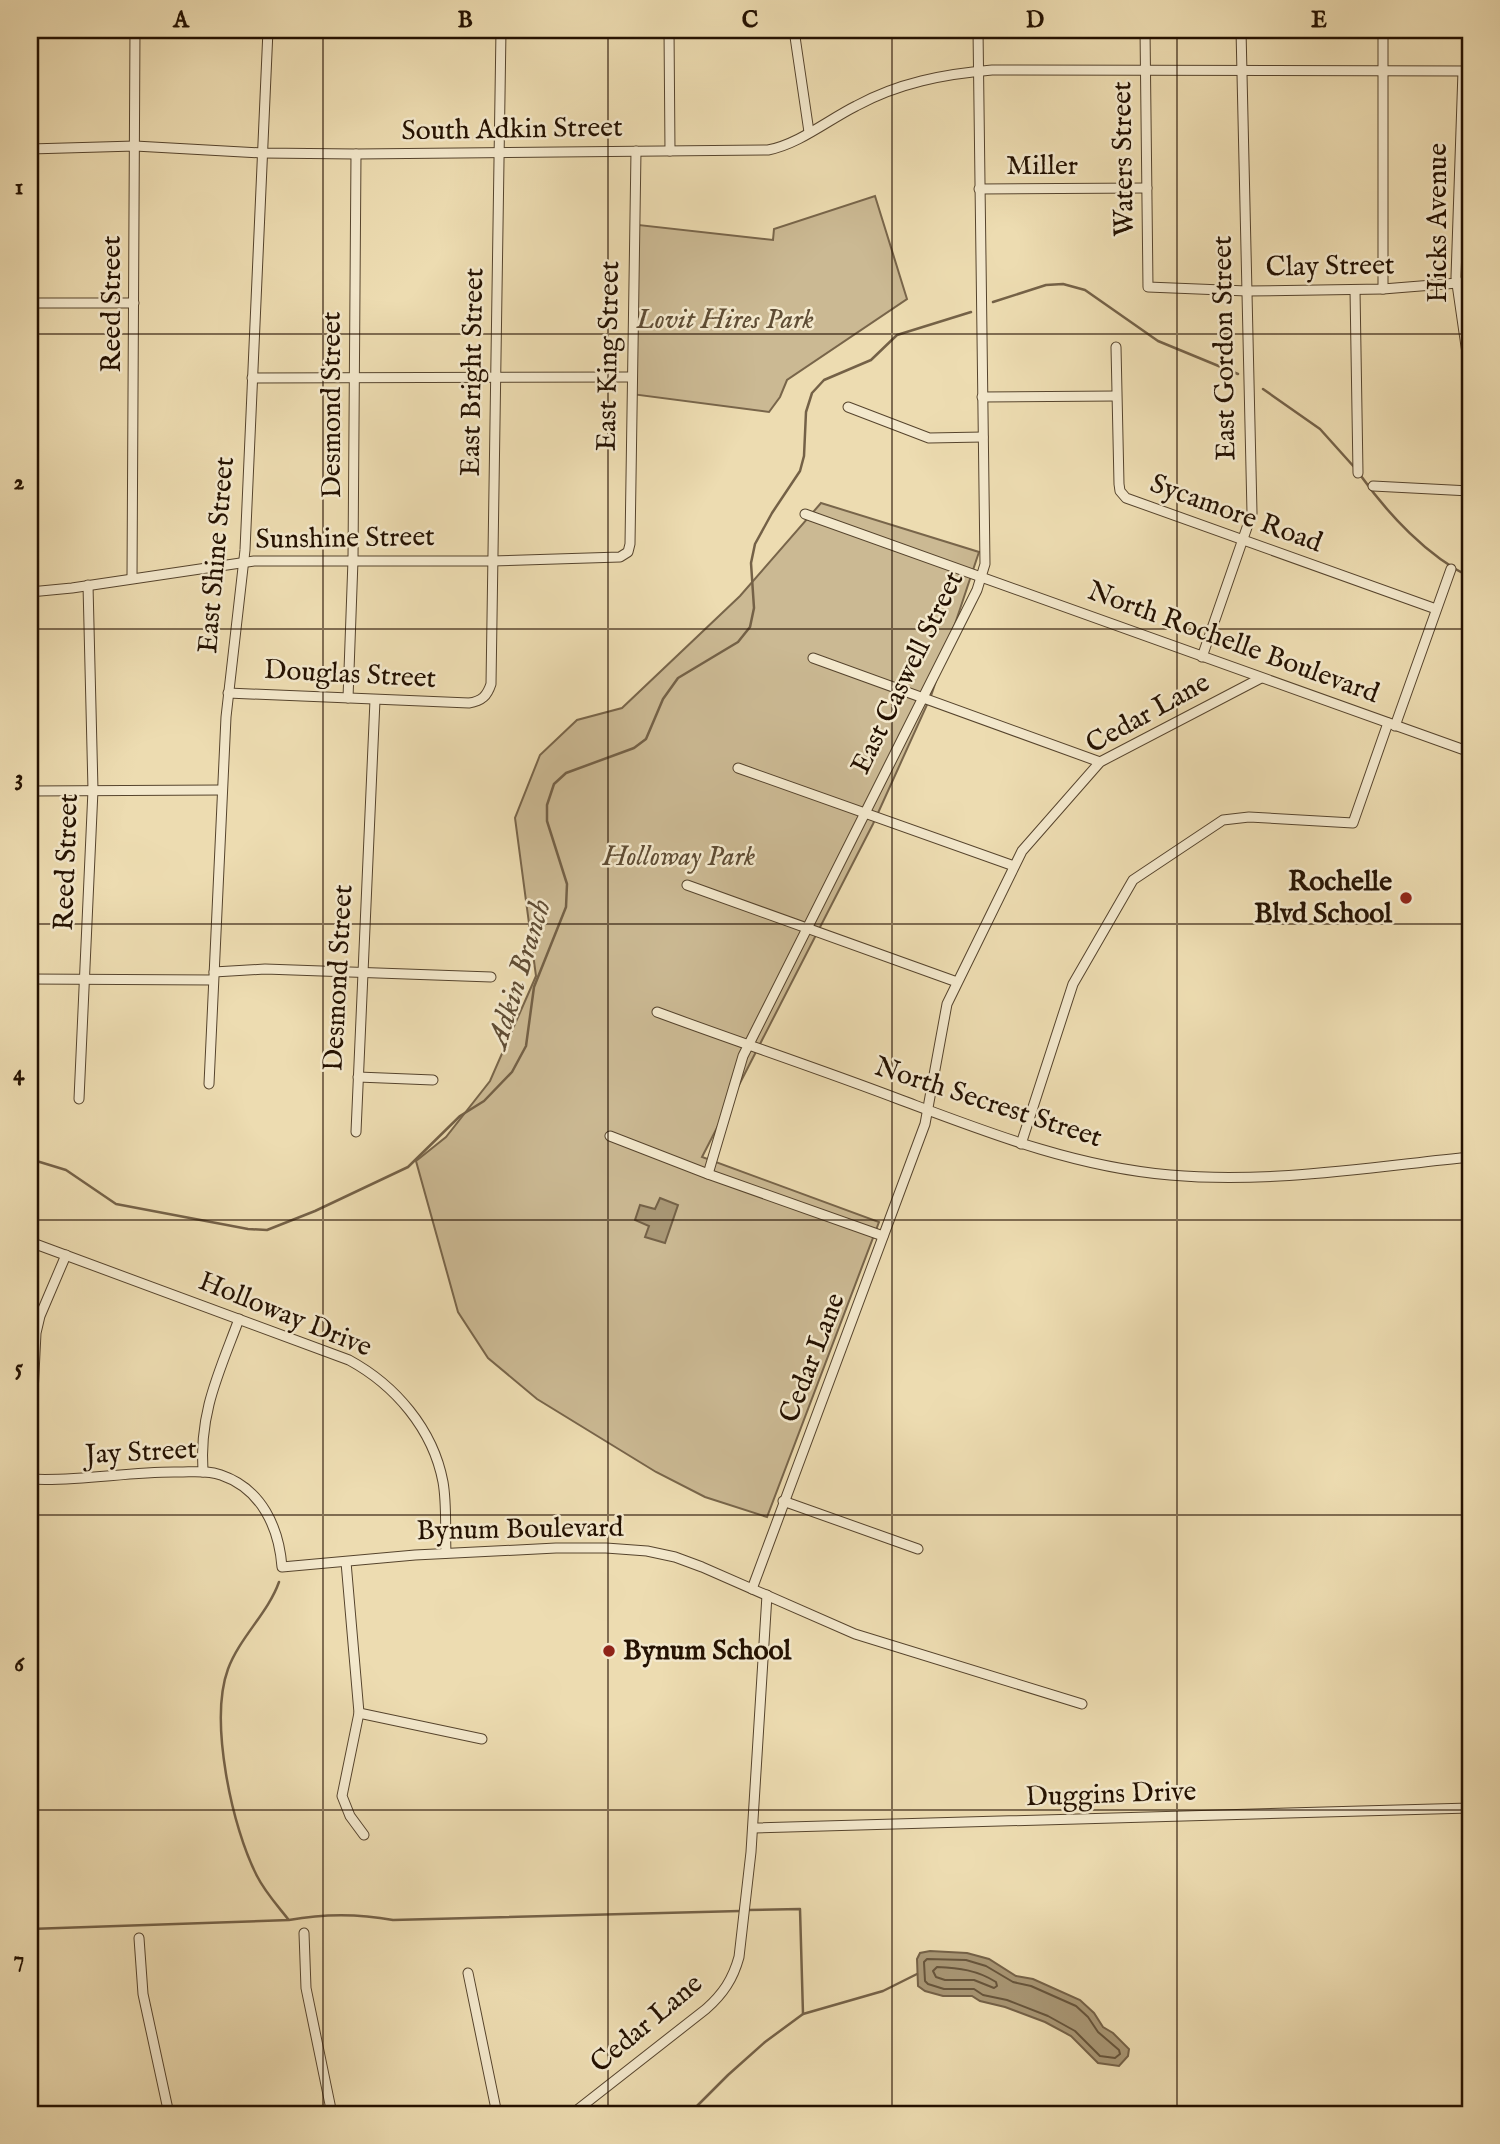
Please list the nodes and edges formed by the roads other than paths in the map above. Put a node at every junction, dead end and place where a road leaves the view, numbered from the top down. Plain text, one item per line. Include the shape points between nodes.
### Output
1 (135, 30) edge
2 (268, 30) edge
3 (501, 30) edge
4 (669, 30) edge
5 (794, 30) edge
6 (978, 30) edge
7 (1145, 30) edge
8 (1241, 30) edge
9 (1383, 30) edge
10 (978, 71) junction
11 (1145, 71) junction
12 (1242, 71) junction
13 (1382, 71) junction
14 (1466, 71) edge
15 (809, 132) junction
16 (135, 146) junction
17 (30, 149) edge
18 (636, 151) junction
19 (670, 151) junction
20 (500, 152) junction
21 (262, 153) junction
22 (356, 154) junction
23 (1470, 172) edge
24 (1459, 173) junction
25 (1147, 188) junction
26 (979, 189) junction
27 (1470, 282) edge
28 (1456, 284) junction
29 (1149, 287) joint
30 (1383, 289) junction
31 (1355, 290) junction
32 (1247, 291) junction
33 (30, 303) edge
34 (134, 303) junction
35 (1116, 347) dead end
36 (1470, 374) edge
37 (354, 377) junction
38 (631, 377) junction
39 (253, 378) junction
40 (496, 378) junction
41 (1116, 396) junction
42 (982, 397) junction
43 (848, 407) dead end
44 (983, 437) junction
45 (1358, 473) dead end
46 (1373, 486) dead end
47 (1470, 491) edge
48 (805, 514) dead end
49 (1242, 541) junction
50 (620, 557) joint
51 (353, 560) junction
52 (492, 561) junction
53 (243, 562) junction
54 (1451, 569) dead end
55 (981, 577) junction
56 (132, 578) junction
57 (88, 585) junction
58 (30, 592) edge
59 (1436, 610) junction
60 (1202, 657) junction
61 (813, 658) dead end
62 (1261, 678) junction
63 (228, 692) junction
64 (922, 697) junction
65 (348, 698) junction
66 (375, 700) junction
67 (469, 703) joint
68 (1392, 724) junction
69 (1470, 752) edge
70 (1100, 762) junction
71 (738, 768) dead end
72 (30, 790) edge
73 (93, 790) junction
74 (222, 790) junction
75 (865, 813) junction
76 (1014, 866) junction
77 (687, 885) dead end
78 (806, 928) junction
79 (362, 972) junction
80 (214, 976) junction
81 (491, 977) dead end
82 (84, 978) junction
83 (30, 979) edge
84 (957, 982) junction
85 (657, 1012) dead end
86 (748, 1046) junction
87 (358, 1077) junction
88 (433, 1080) dead end
89 (209, 1084) dead end
90 (79, 1099) dead end
91 (927, 1111) junction
92 (356, 1132) dead end
93 (610, 1136) dead end
94 (1021, 1144) junction
95 (1470, 1157) edge
96 (708, 1174) junction
97 (883, 1236) junction
98 (30, 1242) edge
99 (66, 1255) junction
100 (239, 1319) junction
101 (30, 1454) edge
102 (203, 1472) junction
103 (30, 1479) edge
104 (783, 1500) junction
105 (918, 1549) dead end
106 (446, 1553) junction
107 (346, 1562) junction
108 (282, 1567) joint
109 (752, 1589) junction
110 (767, 1595) junction
111 (1082, 1704) dead end
112 (359, 1713) junction
113 (482, 1739) dead end
114 (1470, 1808) edge
115 (753, 1828) junction
116 (364, 1835) dead end
117 (304, 1933) dead end
118 (139, 1938) dead end
119 (468, 1973) dead end
120 (169, 2114) edge
121 (332, 2114) edge
122 (497, 2114) edge
123 (572, 2114) edge

1 - 16 street, Reed Street
2 - 21 street, East Shine Street
3 - 20 street, East Bright Street
4 - 19 street
5 - 15 street
6 - 10 street, East Caswell Street
7 - 11 street, Waters Street
8 - 12 street, East Gordon Street
9 - 13 street
10 - 11 street, South Adkin Street
10 - 15 street, South Adkin Street via 899,86
10 - 26 street, East Caswell Street
11 - 12 street, South Adkin Street
11 - 25 street, Waters Street
12 - 13 street, South Adkin Street
12 - 32 street, East Gordon Street
13 - 14 street, South Adkin Street
13 - 30 street
14 - 24 street, Hicks Avenue
15 - 19 street, South Adkin Street via 768,150
16 - 17 street, South Adkin Street
16 - 21 street, South Adkin Street
16 - 34 street, Reed Street
18 - 19 street, South Adkin Street
18 - 20 street, South Adkin Street
18 - 38 street, East King Street
20 - 22 street, South Adkin Street
20 - 40 street, East Bright Street
21 - 22 street, South Adkin Street
21 - 39 street, East Shine Street
22 - 37 street, Desmond Street
23 - 24 street
24 - 28 street, Hicks Avenue
25 - 26 street, Miller
25 - 29 street, Waters Street
26 - 42 street, East Caswell Street
27 - 28 street, Clay Street
28 - 30 street, Clay Street
28 - 36 street, Hicks Avenue
29 - 32 street, Clay Street
30 - 31 street, Clay Street
31 - 32 street, Clay Street
31 - 45 street
32 - 49 street, East Gordon Street via 1252,513
33 - 34 street
34 - 56 street, Reed Street
35 - 41 street, Sycamore Road
37 - 39 street
37 - 40 street
37 - 51 street, Desmond Street
38 - 40 street
38 - 50 street, East King Street via 630,544
39 - 53 street, East Shine Street
40 - 52 street, East Bright Street
41 - 42 street
41 - 49 street, Sycamore Road via 1119,484 1126,498
42 - 44 street, East Caswell Street
43 - 44 street via 929,438
44 - 55 street, East Caswell Street via 985,564
46 - 47 street
48 - 55 street, North Rochelle Boulevard
49 - 59 street, Sycamore Road
49 - 60 street, East Gordon Street
50 - 52 street, Sunshine Street
51 - 52 street, Sunshine Street
51 - 53 street, Sunshine Street
51 - 65 street, Desmond Street
52 - 67 street, East Bright Street via 491,684 487,695
53 - 56 street, Sunshine Street
53 - 63 street, East Shine Street
54 - 59 street
55 - 60 street, North Rochelle Boulevard
55 - 64 street, East Caswell Street
56 - 57 street, Sunshine Street
57 - 58 street, Sunshine Street
57 - 73 street, Reed Street
59 - 68 street
60 - 62 street, North Rochelle Boulevard
61 - 64 street
62 - 68 street, North Rochelle Boulevard
62 - 70 street, Cedar Lane
63 - 65 street, Douglas Street
63 - 74 street, East Shine Street
64 - 70 street
64 - 75 street, East Caswell Street
65 - 66 street, Douglas Street
66 - 67 street, Douglas Street
66 - 79 street, Desmond Street
68 - 69 street, North Rochelle Boulevard
68 - 94 street via 1353,823 1249,817 1223,820 1133,880 1073,984
70 - 76 street, Cedar Lane
71 - 75 street
72 - 73 street
73 - 74 street
73 - 82 street, Reed Street
74 - 80 street, East Shine Street
75 - 76 street
75 - 78 street, East Caswell Street
76 - 84 street, Cedar Lane
77 - 78 street
78 - 84 street
78 - 86 street, East Caswell Street
79 - 80 street via 265,970
79 - 81 street
79 - 87 street, Desmond Street
80 - 82 street
80 - 89 street, East Shine Street
82 - 83 street
82 - 90 street, Reed Street
84 - 91 street, Cedar Lane via 947,1003
85 - 86 street, North Secrest Street
86 - 91 street, North Secrest Street
86 - 96 street, East Caswell Street
87 - 88 street
87 - 92 street, Desmond Street
91 - 94 street, North Secrest Street
91 - 97 street, Cedar Lane
93 - 96 street
94 - 95 street, North Secrest Street via 1121,1170 1211,1178
96 - 97 street
97 - 104 street, Cedar Lane
98 - 99 street, Holloway Drive
99 - 100 street, Holloway Drive
99 - 101 street via 36,1333
100 - 102 street via 206,1412
100 - 106 street, Holloway Drive via 349,1360 403,1403 429,1442 441,1475
102 - 103 street, Jay Street
102 - 108 street, Jay Street via 229,1478 257,1499 275,1528
104 - 105 street
104 - 109 street, Cedar Lane
106 - 107 street, Bynum Boulevard
106 - 109 street, Bynum Boulevard via 638,1550 675,1557
107 - 108 street, Bynum Boulevard
107 - 112 street
109 - 110 street
110 - 111 street via 855,1634
110 - 115 street, Cedar Lane
112 - 113 street
112 - 116 street via 342,1796 349,1816
114 - 115 street, Duggins Drive
115 - 123 street, Cedar Lane via 739,1957 730,1981 706,2009
117 - 121 street via 306,1988
118 - 120 street via 143,1994
119 - 122 street

